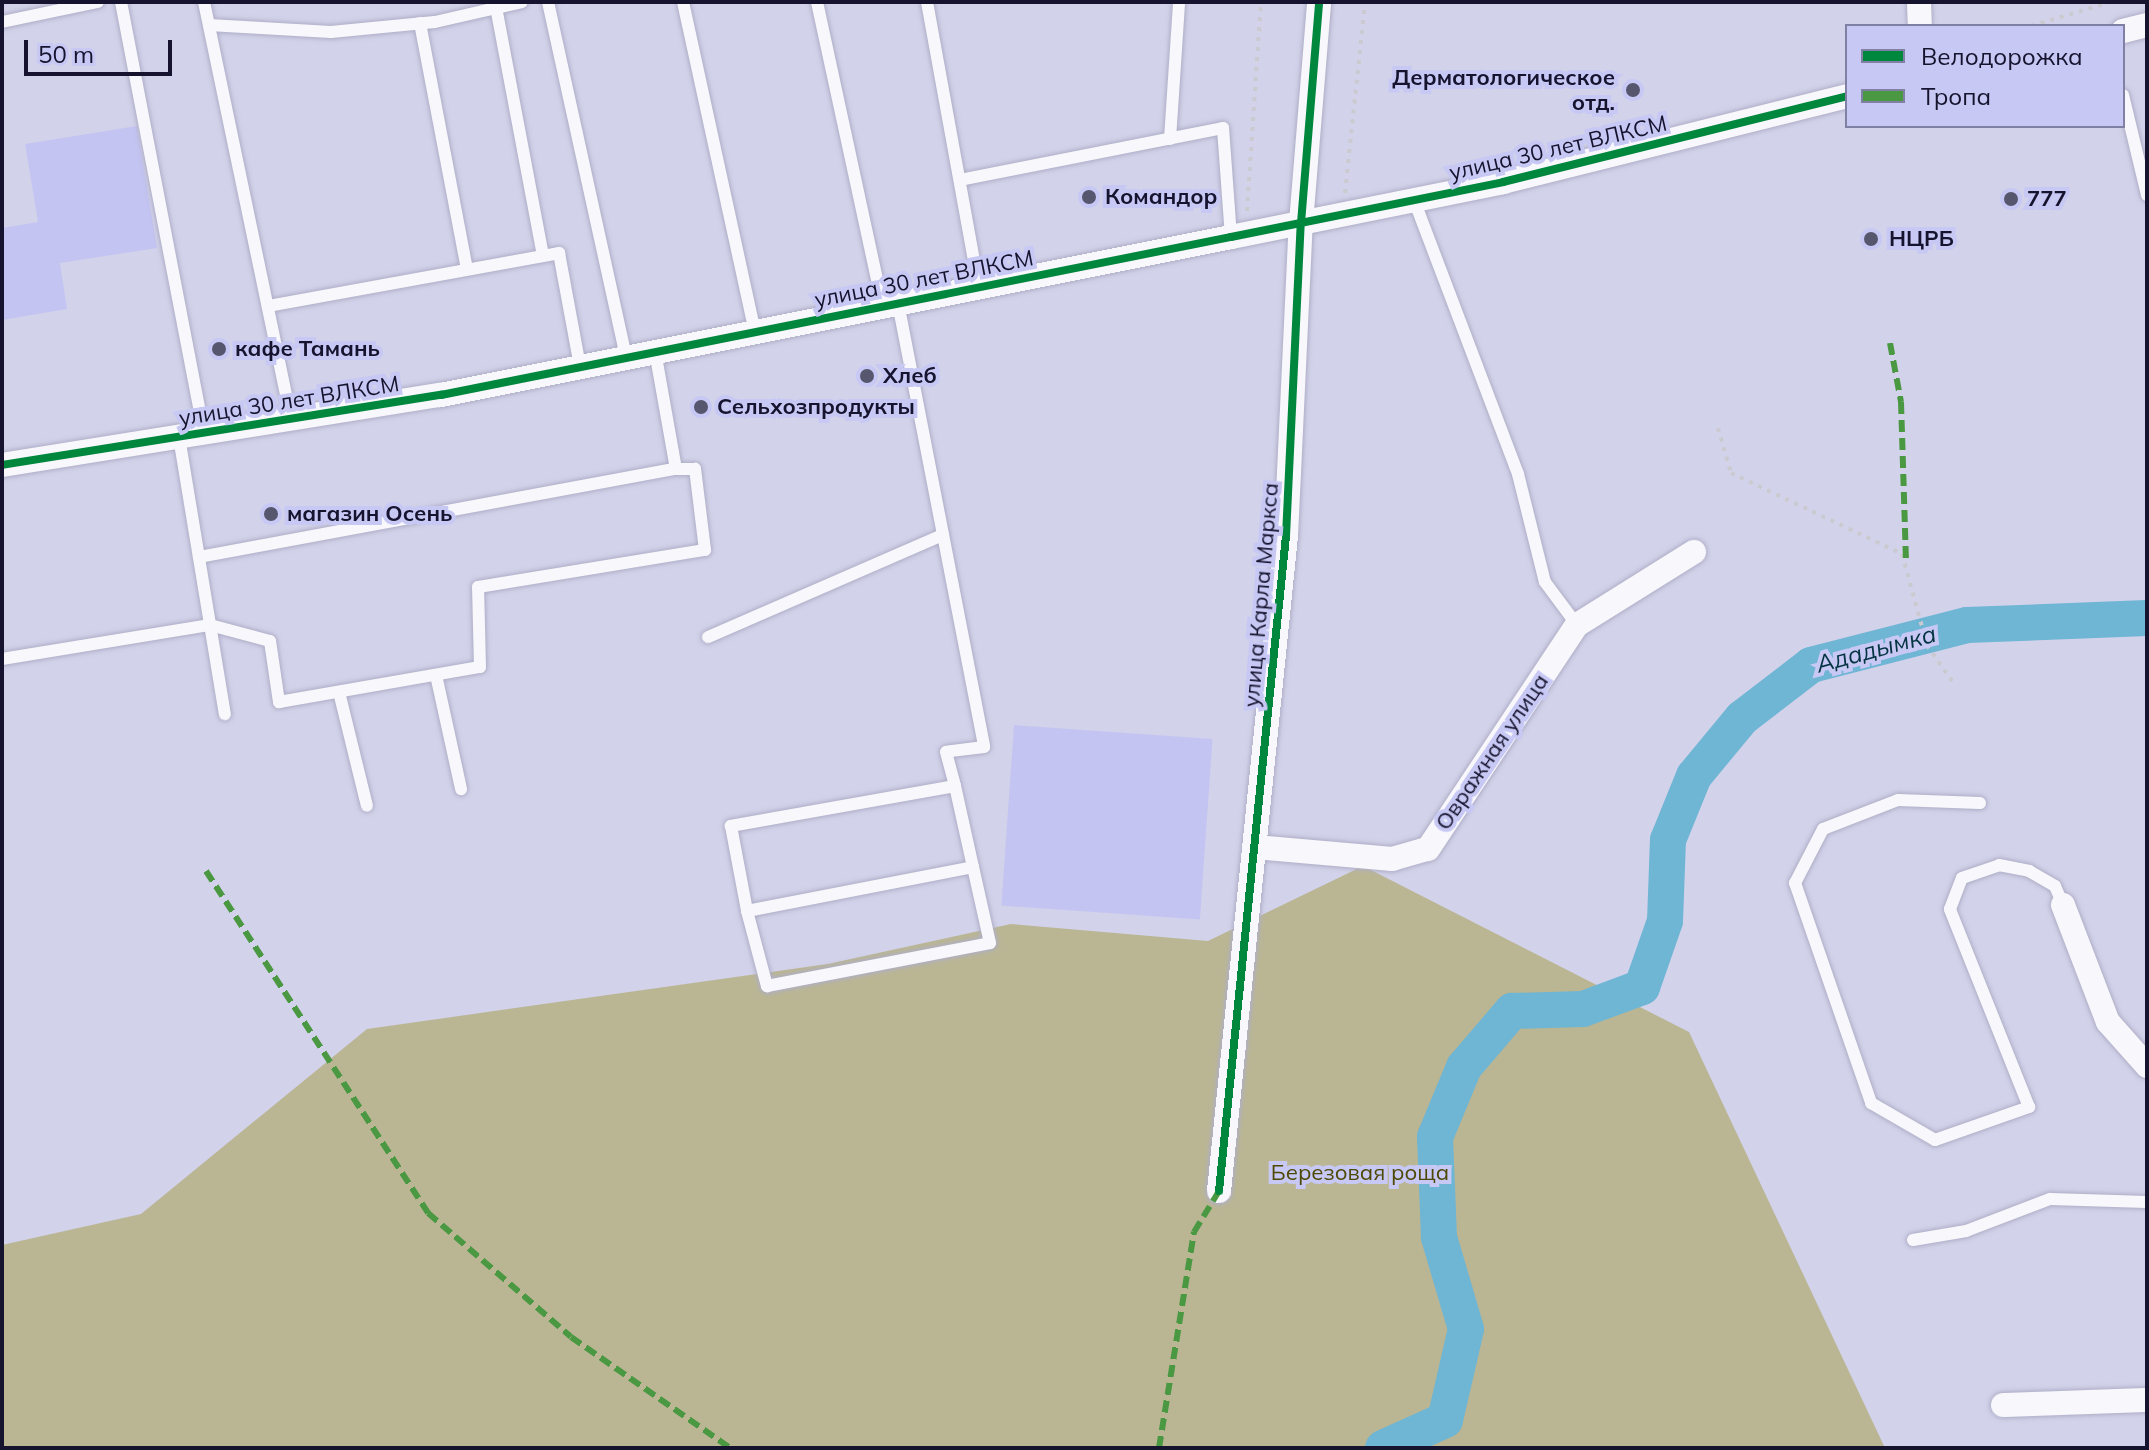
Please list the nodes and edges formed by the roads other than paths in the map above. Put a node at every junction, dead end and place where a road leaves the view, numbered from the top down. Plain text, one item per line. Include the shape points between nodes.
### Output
1 (98, 2) edge
2 (121, 2) edge
3 (204, 2) edge
4 (522, 2) edge
5 (548, 2) edge
6 (683, 2) edge
7 (817, 2) edge
8 (927, 2) edge
9 (1179, 2) edge
10 (1319, 2) edge
11 (1919, 2) edge
12 (496, 7) junction
13 (2, 22) edge
14 (420, 23) junction
15 (1920, 24) edge
16 (209, 25) junction
17 (2147, 25) edge
18 (2125, 30) edge
19 (1845, 96) edge
20 (2125, 103) edge
21 (1170, 139) junction
22 (960, 180) junction
23 (2147, 195) edge
24 (1414, 200) junction
25 (1301, 223) junction
26 (1240, 236) junction
27 (543, 255) junction
28 (467, 269) junction
29 (979, 287) junction
30 (890, 305) junction
31 (268, 306) junction
32 (755, 331) junction
33 (655, 351) junction
34 (626, 357) junction
35 (580, 366) junction
36 (291, 419) junction
37 (204, 433) junction
38 (179, 437) junction
39 (2, 465) edge
40 (676, 469) junction
41 (943, 535) junction
42 (1694, 552) dead end
43 (199, 557) junction
44 (210, 625) junction
45 (1577, 625) junction
46 (708, 637) dead end
47 (2, 659) edge
48 (436, 675) junction
49 (339, 692) junction
50 (225, 714) dead end
51 (955, 786) junction
52 (461, 789) dead end
53 (1980, 803) dead end
54 (367, 806) dead end
55 (1255, 847) junction
56 (973, 867) junction
57 (2063, 905) joint
58 (747, 911) junction
59 (2147, 1066) edge
60 (1219, 1191) dead end
61 (2147, 1202) edge
62 (1913, 1240) dead end
63 (2147, 1400) edge
64 (2003, 1405) dead end

1 - 13 lane
2 - 37 lane
3 - 16 lane
4 - 12 lane
5 - 34 lane
6 - 32 lane
7 - 30 lane
8 - 22 lane
9 - 21 lane
10 - 25 street, улица Карла Маркса
11 - 15 street
12 - 14 lane
12 - 27 lane
14 - 16 lane via 331,32
14 - 28 lane
16 - 31 lane
17 - 18 street
19 - 24 street, улица 30 лет ВЛКСМ
20 - 23 lane
21 - 22 lane
21 - 26 lane via 1223,128
22 - 29 lane
24 - 25 street, улица 30 лет ВЛКСМ
24 - 45 lane via 1518,474 1545,582
25 - 26 street, улица 30 лет ВЛКСМ
25 - 55 street, улица Карла Маркса via 1286,536
26 - 29 street, улица 30 лет ВЛКСМ
27 - 28 lane
27 - 35 lane via 559,253
28 - 31 lane
29 - 30 street, улица 30 лет ВЛКСМ
30 - 32 street, улица 30 лет ВЛКСМ
30 - 41 lane
31 - 36 lane
32 - 33 street, улица 30 лет ВЛКСМ
33 - 34 street, улица 30 лет ВЛКСМ
33 - 40 lane
34 - 35 street, улица 30 лет ВЛКСМ
35 - 36 street, улица 30 лет ВЛКСМ
36 - 37 street, улица 30 лет ВЛКСМ
37 - 38 street, улица 30 лет ВЛКСМ
38 - 39 street, улица 30 лет ВЛКСМ
38 - 43 lane
40 - 43 lane
40 - 48 lane via 695,469 705,550 478,587 480,667
41 - 46 lane
41 - 51 lane via 984,747 946,752
42 - 45 street, Овражная улица
43 - 44 lane
44 - 47 lane
44 - 49 lane via 270,641 279,702
44 - 50 lane
45 - 55 street, Овражная улица via 1428,849 1392,859
48 - 49 lane
48 - 52 lane
49 - 54 lane
51 - 56 lane
51 - 58 lane via 731,826
53 - 57 lane via 1898,800 1823,829 1795,883 1871,1103 1935,1140 2029,1107 1950,909 1962,878 1999,865 2029,871 2055,886
55 - 60 street, улица Карла Маркса
56 - 58 lane
56 - 58 lane via 990,943 975,946 767,986
57 - 59 street via 2108,1022
61 - 62 lane via 2050,1199 1966,1231
63 - 64 street

